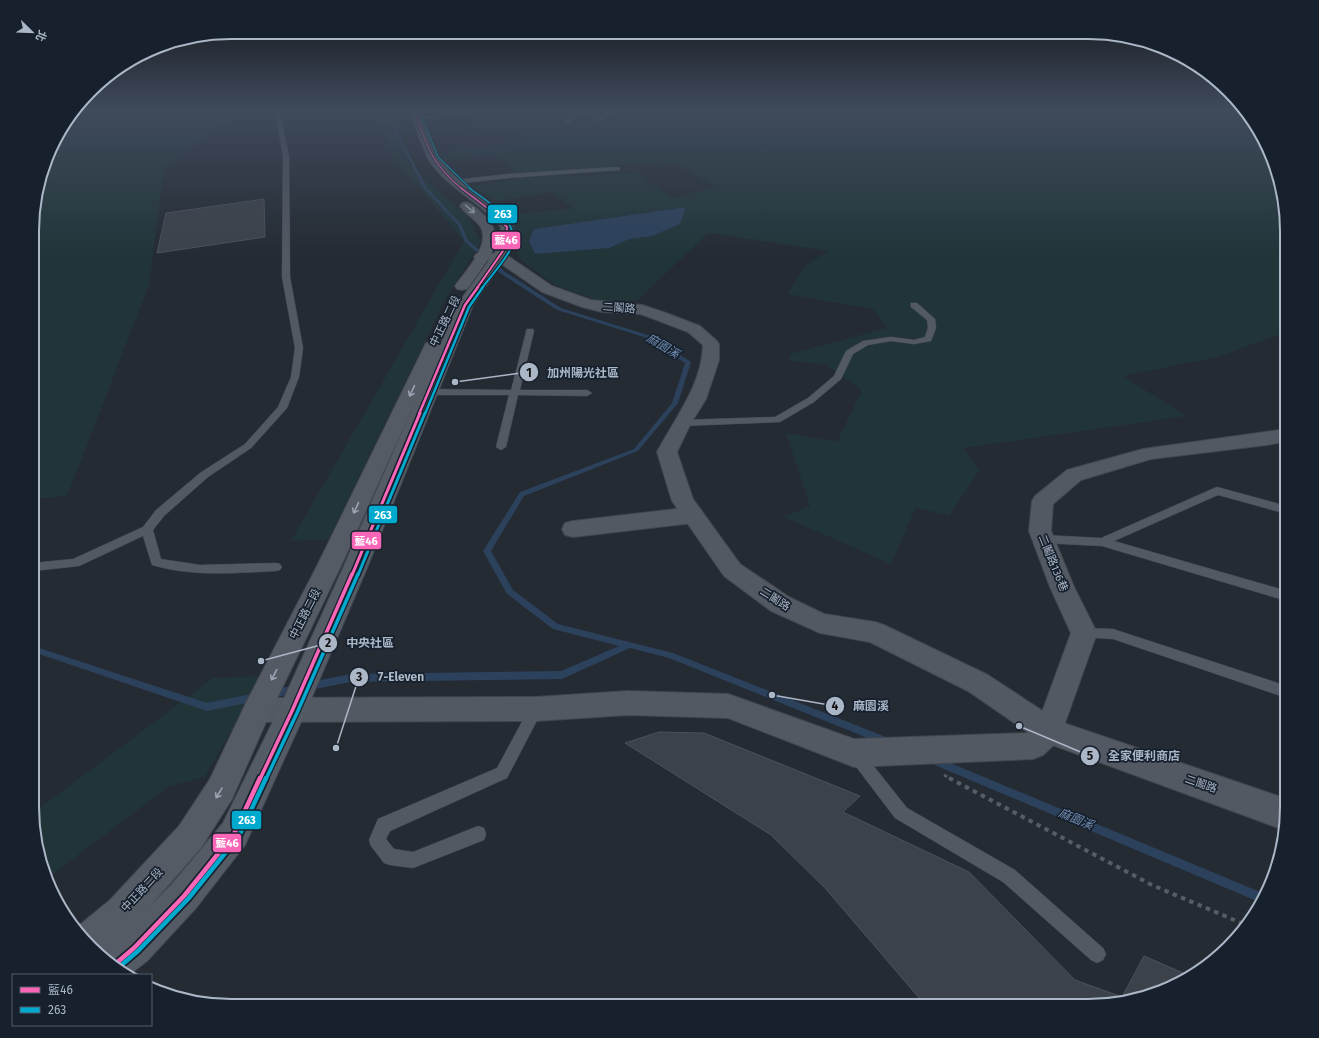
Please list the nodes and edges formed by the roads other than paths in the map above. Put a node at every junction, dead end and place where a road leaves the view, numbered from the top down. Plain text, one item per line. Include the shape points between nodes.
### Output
1 (286, 158) edge
2 (433, 158) edge
3 (422, 163) dead end
4 (618, 169) dead end
5 (455, 182) junction
6 (491, 257) junction
7 (914, 305) dead end
8 (530, 331) dead end
9 (429, 392) junction
10 (515, 392) junction
11 (587, 393) dead end
12 (682, 423) junction
13 (1280, 436) edge
14 (501, 447) dead end
15 (1280, 508) edge
16 (693, 515) junction
17 (146, 530) junction
18 (573, 530) dead end
19 (1043, 539) junction
20 (1102, 542) junction
21 (39, 566) edge
22 (276, 567) dead end
23 (1280, 594) edge
24 (1084, 633) junction
25 (1280, 690) edge
26 (536, 709) junction
27 (257, 710) junction
28 (292, 711) junction
29 (1041, 739) junction
30 (854, 753) junction
31 (1280, 813) edge
32 (478, 834) dead end
33 (91, 938) edge
34 (1097, 954) dead end
35 (118, 962) edge

1 - 17 lane via 286,277 299,348 295,377 282,408 248,446 204,475 160,513
2 - 5 main road
3 -> 6 main road via 440,184 478,216 489,230
4 - 5 lane
5 - 6 main road via 497,215 507,227 505,248
6 - 9 main road, 中正路二段 via 465,305
6 - 12 street, 二鬮路 via 548,289 587,304 602,308 642,310 694,329 711,344 711,360 697,399
6 -> 27 main road, 中正路二段 via 456,297 329,566
7 - 12 lane via 931,319 932,328 928,339 914,342 891,339 866,343 849,353 838,376 811,400 776,420
8 - 10 lane
9 - 10 lane
9 - 28 main road, 中正路二段
10 - 11 lane
10 - 14 lane
12 - 16 street, 二鬮路 via 667,452 683,501
13 - 19 street, 二鬮路136巷 via 1150,453 1074,475 1043,501 1040,531
15 - 20 lane via 1218,491
16 - 18 street
16 - 29 street, 二鬮路 via 732,570 780,604 820,623 875,632 978,683
17 - 21 lane via 75,563
17 - 22 lane via 156,562 175,568
19 - 20 lane
19 - 24 street, 二鬮路136巷
20 - 23 lane
24 - 25 lane via 1113,634
24 - 29 street
26 - 28 street
26 - 30 street via 628,703 728,706
26 - 32 lane via 502,773 384,825 377,840 390,857 413,860
27 - 28 street
27 -> 33 main road, 中正路二段 via 221,789 190,837 122,912
28 - 35 main road, 中正路二段 via 234,834 184,896
29 - 30 street
29 - 31 street, 二鬮路
30 - 34 lane via 901,813 1009,876

